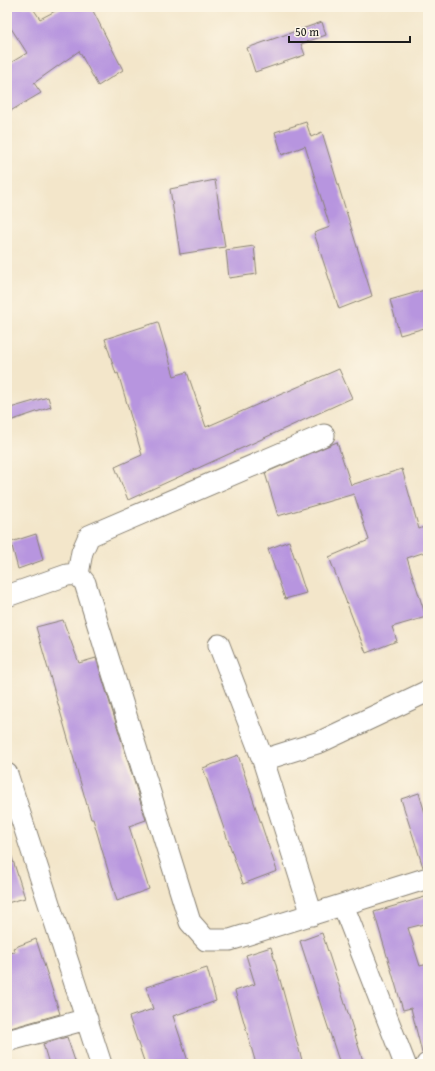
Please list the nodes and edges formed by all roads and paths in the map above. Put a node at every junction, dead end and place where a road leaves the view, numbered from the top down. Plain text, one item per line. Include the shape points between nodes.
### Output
1 (324, 435) dead end
2 (78, 574) junction
3 (7, 596) edge
4 (220, 645) dead end
5 (428, 691) edge
6 (264, 760) junction
7 (7, 774) edge
8 (11, 797) edge
9 (428, 878) edge
10 (343, 905) junction
11 (312, 914) junction
12 (87, 1019) junction
13 (7, 1041) edge
14 (101, 1064) edge
15 (405, 1064) edge

1 - 2 street via 89,536 82,552
2 - 3 street via 67,575
2 - 11 street via 85,584 190,922 206,940 230,940
4 - 6 street
5 - 6 street via 320,742
6 - 11 street
7 - 8 street
8 - 12 street
9 - 10 street
10 - 11 street
10 - 15 street
12 - 13 street
12 - 14 street

